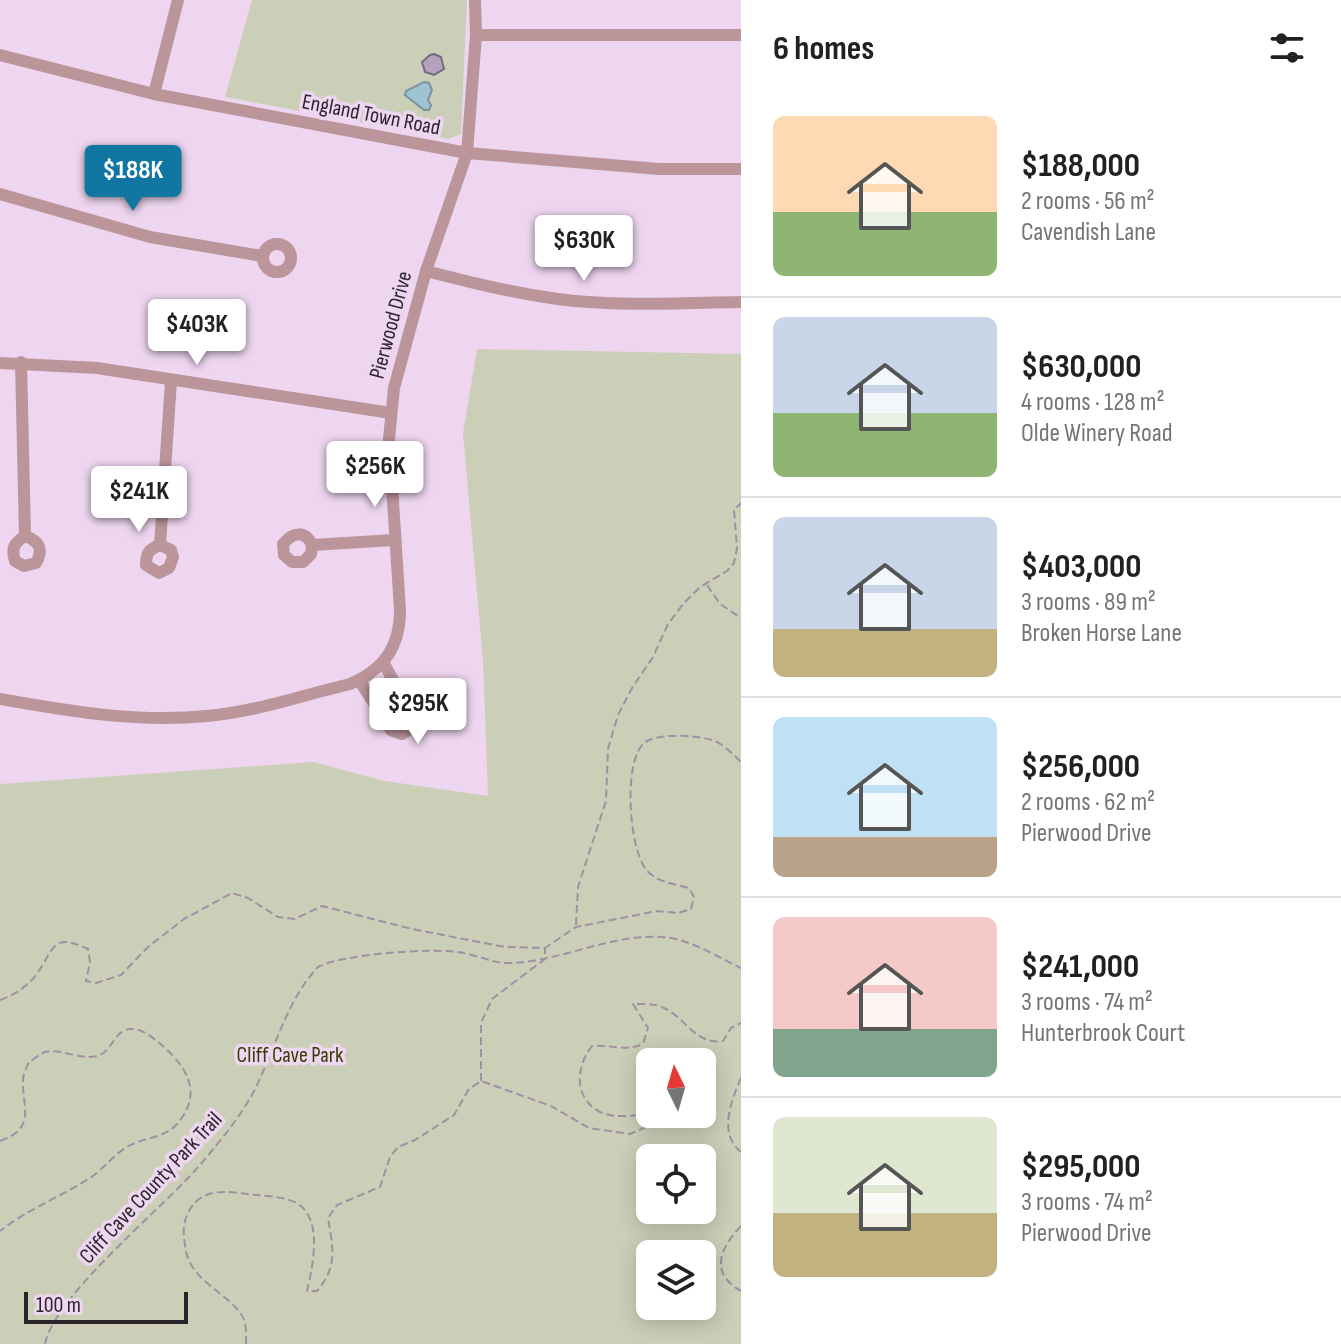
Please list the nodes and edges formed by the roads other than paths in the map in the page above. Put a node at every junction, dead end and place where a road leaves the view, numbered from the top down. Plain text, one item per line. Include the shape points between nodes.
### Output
1 (178, 0) edge
2 (475, 0) edge
3 (476, 35) junction
4 (741, 35) edge
5 (0, 55) edge
6 (154, 94) junction
7 (467, 153) junction
8 (741, 169) edge
9 (0, 194) edge
10 (262, 256) dead end
11 (426, 271) junction
12 (741, 302) edge
13 (21, 362) junction
14 (0, 363) edge
15 (171, 381) junction
16 (391, 413) junction
17 (25, 536) dead end
18 (394, 540) junction
19 (160, 545) dead end
20 (312, 545) dead end
21 (383, 662) junction
22 (359, 680) junction
23 (0, 699) edge

1 - 6 street
2 - 3 street, Pierwood Drive
3 - 4 street
3 - 7 street, Pierwood Drive
5 - 6 street, England Town Road
6 - 7 street, England Town Road
7 - 8 street, England Town Road via 659,169
7 - 11 street, Pierwood Drive
9 - 10 street via 150,237
11 - 12 street via 559,299
11 - 16 street, Pierwood Drive
13 - 14 street
13 - 15 street
13 - 17 street
15 - 16 street
15 - 19 street
16 - 18 street, Pierwood Drive
18 - 20 street
18 - 21 street, Pierwood Drive via 400,631
21 - 22 street, Pierwood Drive
21 - 22 street via 415,720 408,732 391,730
22 - 23 street, Pierwood Drive via 208,716 68,711

